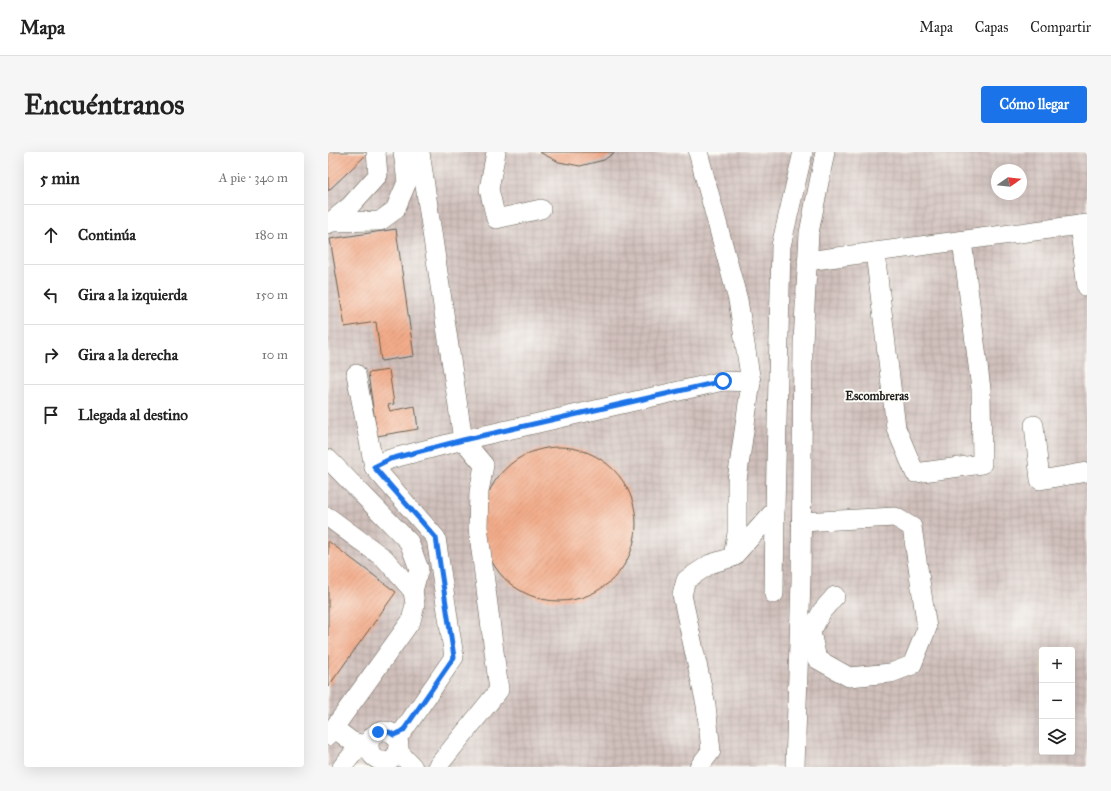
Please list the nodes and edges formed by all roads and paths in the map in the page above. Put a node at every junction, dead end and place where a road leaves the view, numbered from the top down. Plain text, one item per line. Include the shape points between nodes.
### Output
1 (376, 152) edge
2 (403, 152) edge
3 (420, 152) edge
4 (496, 152) edge
5 (698, 152) edge
6 (803, 152) edge
7 (825, 152) edge
8 (541, 209) dead end
9 (329, 223) edge
10 (1083, 225) edge
11 (962, 241) junction
12 (876, 252) junction
13 (807, 261) junction
14 (1087, 287) edge
15 (356, 374) dead end
16 (751, 382) junction
17 (1034, 425) dead end
18 (463, 440) junction
19 (328, 459) edge
20 (374, 467) junction
21 (1087, 472) edge
22 (775, 510) junction
23 (328, 518) edge
24 (801, 522) junction
25 (733, 557) junction
26 (413, 591) junction
27 (774, 594) dead end
28 (836, 596) dead end
29 (331, 732) edge
30 (381, 751) edge
31 (342, 767) edge
32 (413, 767) edge
33 (436, 767) edge
34 (699, 767) edge
35 (795, 767) edge

1 - 9 street via 378,175 350,206
2 - 9 street via 407,182 395,210 380,221
3 - 18 street
4 - 8 street via 490,189 496,220
5 - 16 street via 738,300
6 - 22 street via 781,246
7 - 13 street via 809,234
10 - 11 street
10 - 14 street
11 - 12 street
11 - 12 street via 981,390 982,464 915,472 896,428
12 - 13 street
13 - 24 street via 803,342
15 - 20 street
16 - 18 street via 723,381
16 - 25 street via 737,480 737,533
17 - 21 street via 1040,480
18 - 20 street via 390,459
18 - 33 street via 484,465 479,492 478,527 499,690
19 - 26 street via 409,542 419,569
20 - 30 street via 436,538 454,657 403,731
22 - 25 street
22 - 27 street
23 - 26 street via 384,559
24 - 28 street via 895,517 912,527 927,628 912,665 891,673 849,677 818,659 811,632 822,611
24 - 35 street
25 - 34 street via 710,564 686,580 682,595 706,705 712,752
26 - 29 street via 415,604 411,621
29 - 30 street
30 - 31 street
30 - 32 street

